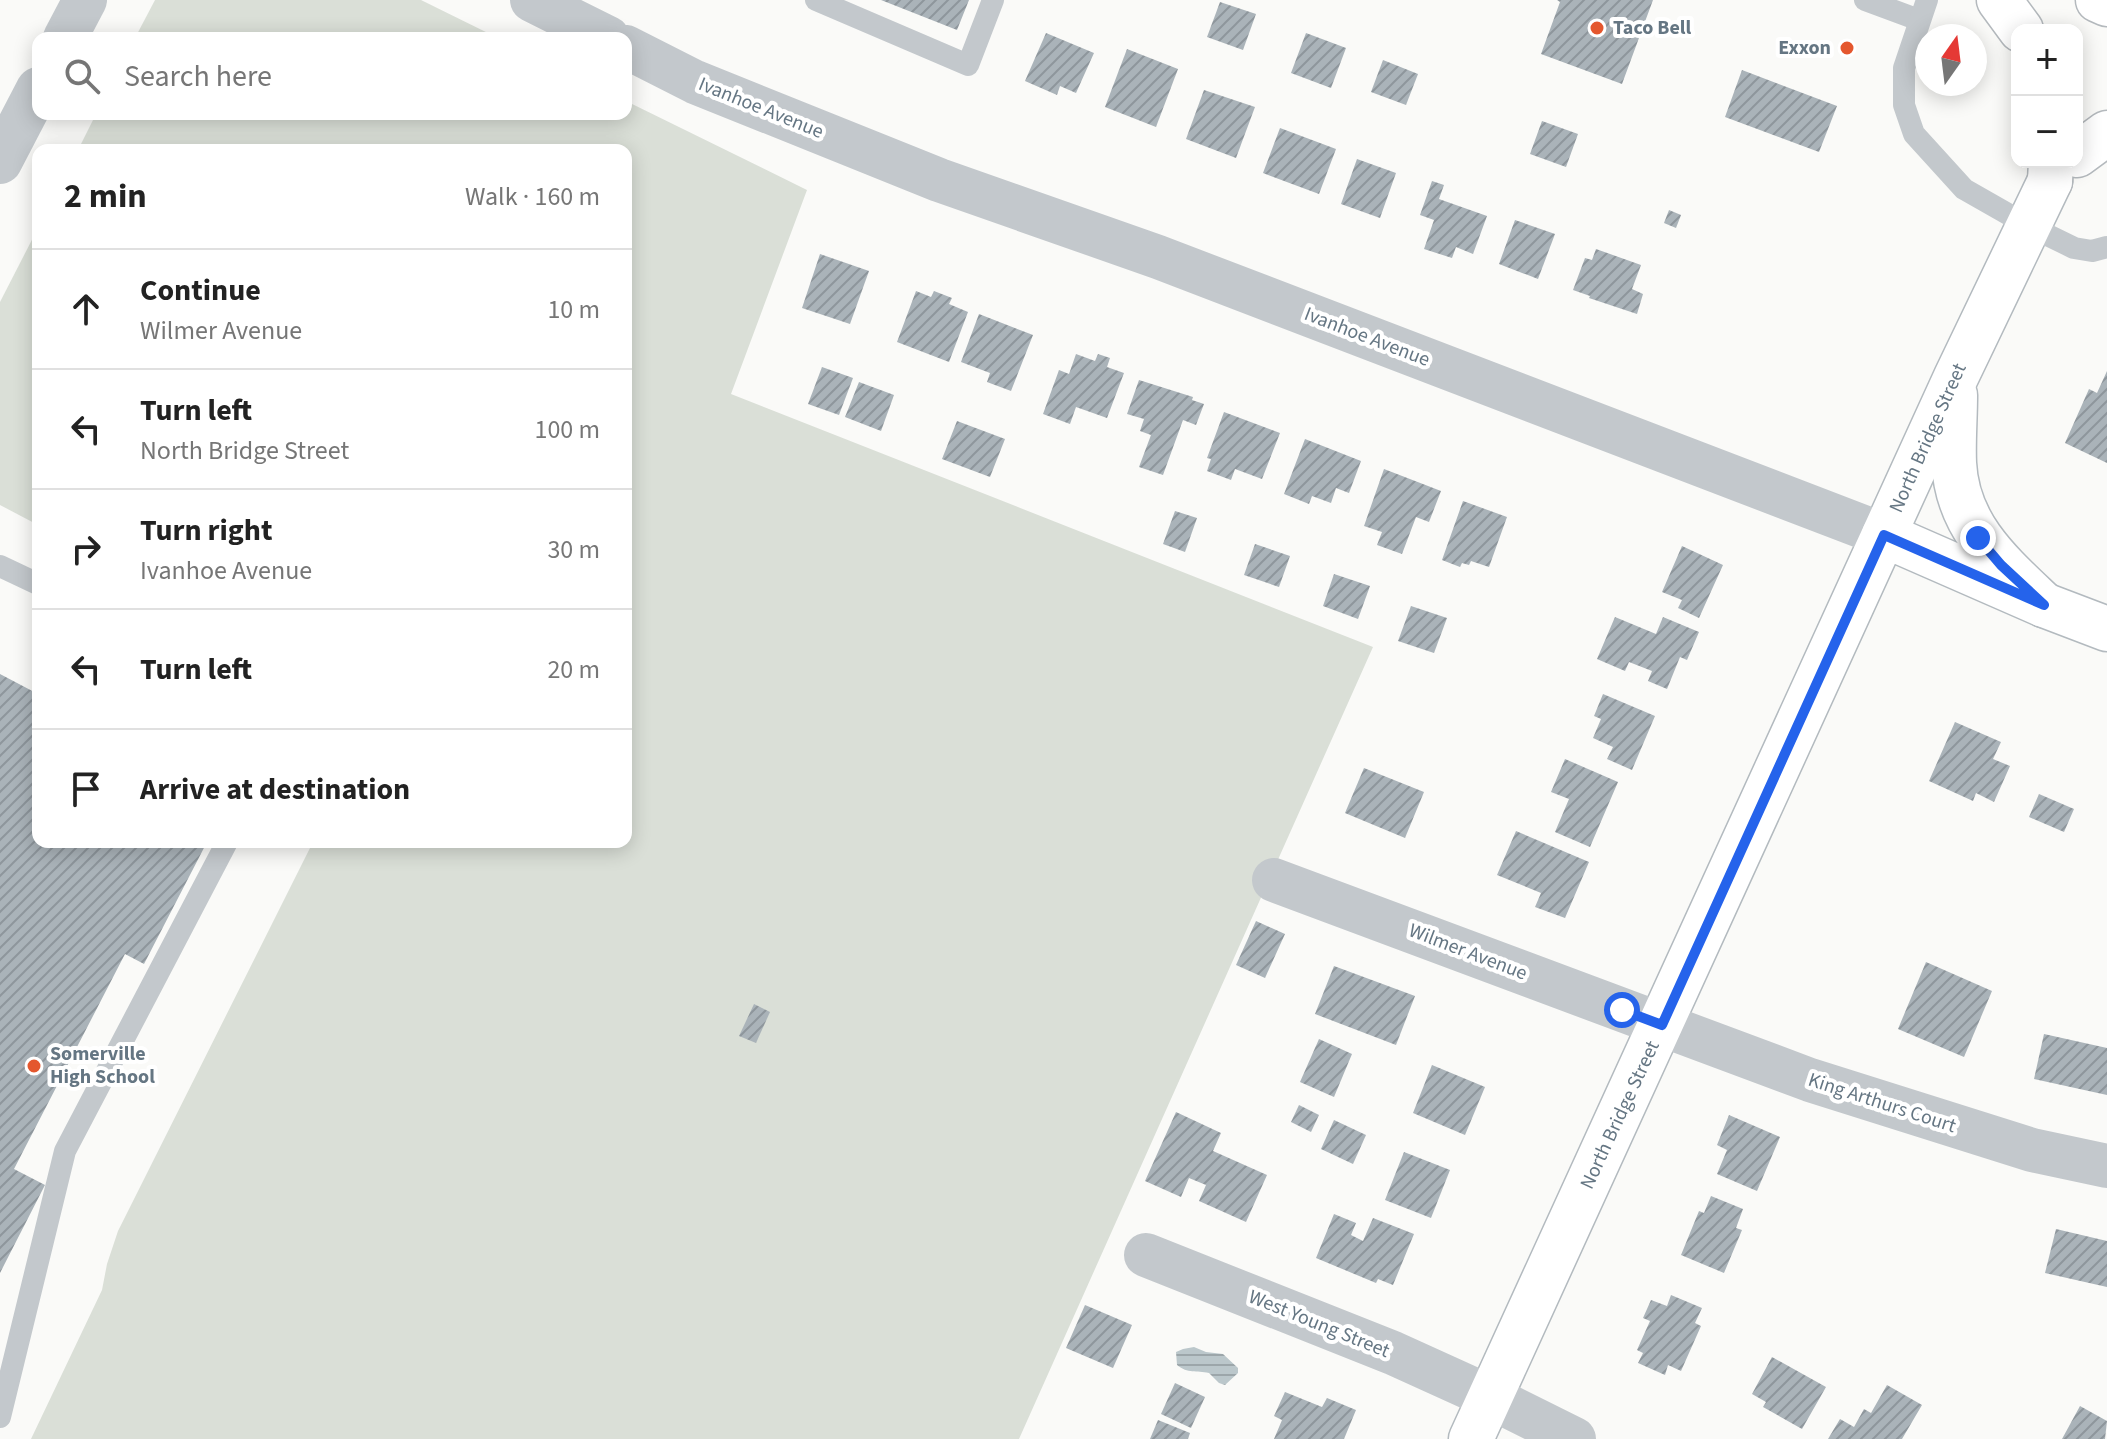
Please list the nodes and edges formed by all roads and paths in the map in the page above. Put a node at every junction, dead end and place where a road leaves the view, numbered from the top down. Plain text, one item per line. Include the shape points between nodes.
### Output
1 (85, 0) edge
2 (532, 0) edge
3 (816, 0) edge
4 (993, 0) edge
5 (1865, 0) edge
6 (1999, 0) edge
7 (2098, 0) edge
8 (2107, 4) edge
9 (1923, 10) edge
10 (2017, 24) edge
11 (68, 32) edge
12 (596, 32) edge
13 (632, 50) edge
14 (32, 101) edge
15 (2107, 133) edge
16 (2083, 150) edge
17 (0, 162) edge
18 (2060, 168) edge
19 (2029, 226) junction
20 (2107, 247) edge
21 (1956, 377) junction
22 (1884, 535) junction
23 (0, 566) edge
24 (32, 581) edge
25 (2044, 605) junction
26 (2107, 629) edge
27 (224, 848) edge
28 (1274, 880) dead end
29 (1662, 1025) junction
30 (2107, 1166) edge
31 (1146, 1255) dead end
32 (1490, 1397) junction
33 (0, 1417) edge
34 (1471, 1439) edge
35 (1574, 1439) edge

1 - 11 street
2 - 12 street
3 - 4 lane via 968,65
5 - 9 lane
6 - 10 main road
7 - 8 main road
9 - 19 lane via 1904,68 1904,105 1914,134 1964,189
13 - 22 street, Ivanhoe Avenue via 695,82 939,180 1158,257
14 - 17 street
15 - 16 main road
18 - 19 main road, North Bridge Street
19 - 20 lane via 2074,248
19 - 21 main road, North Bridge Street
21 - 22 main road, North Bridge Street
21 - 25 main road via 1954,465 1961,504 1978,538
22 - 25 main road, Ivanhoe Avenue
22 - 29 main road, North Bridge Street
23 - 24 lane
25 - 26 main road, Ivanhoe Avenue
27 - 33 lane via 65,1151
28 - 29 street, Wilmer Avenue
29 - 30 street, King Arthurs Court via 1810,1080 2032,1150
29 - 32 main road, North Bridge Street
31 - 32 street, West Young Street
32 - 34 main road, North Bridge Street
32 - 35 street, West Young Street

